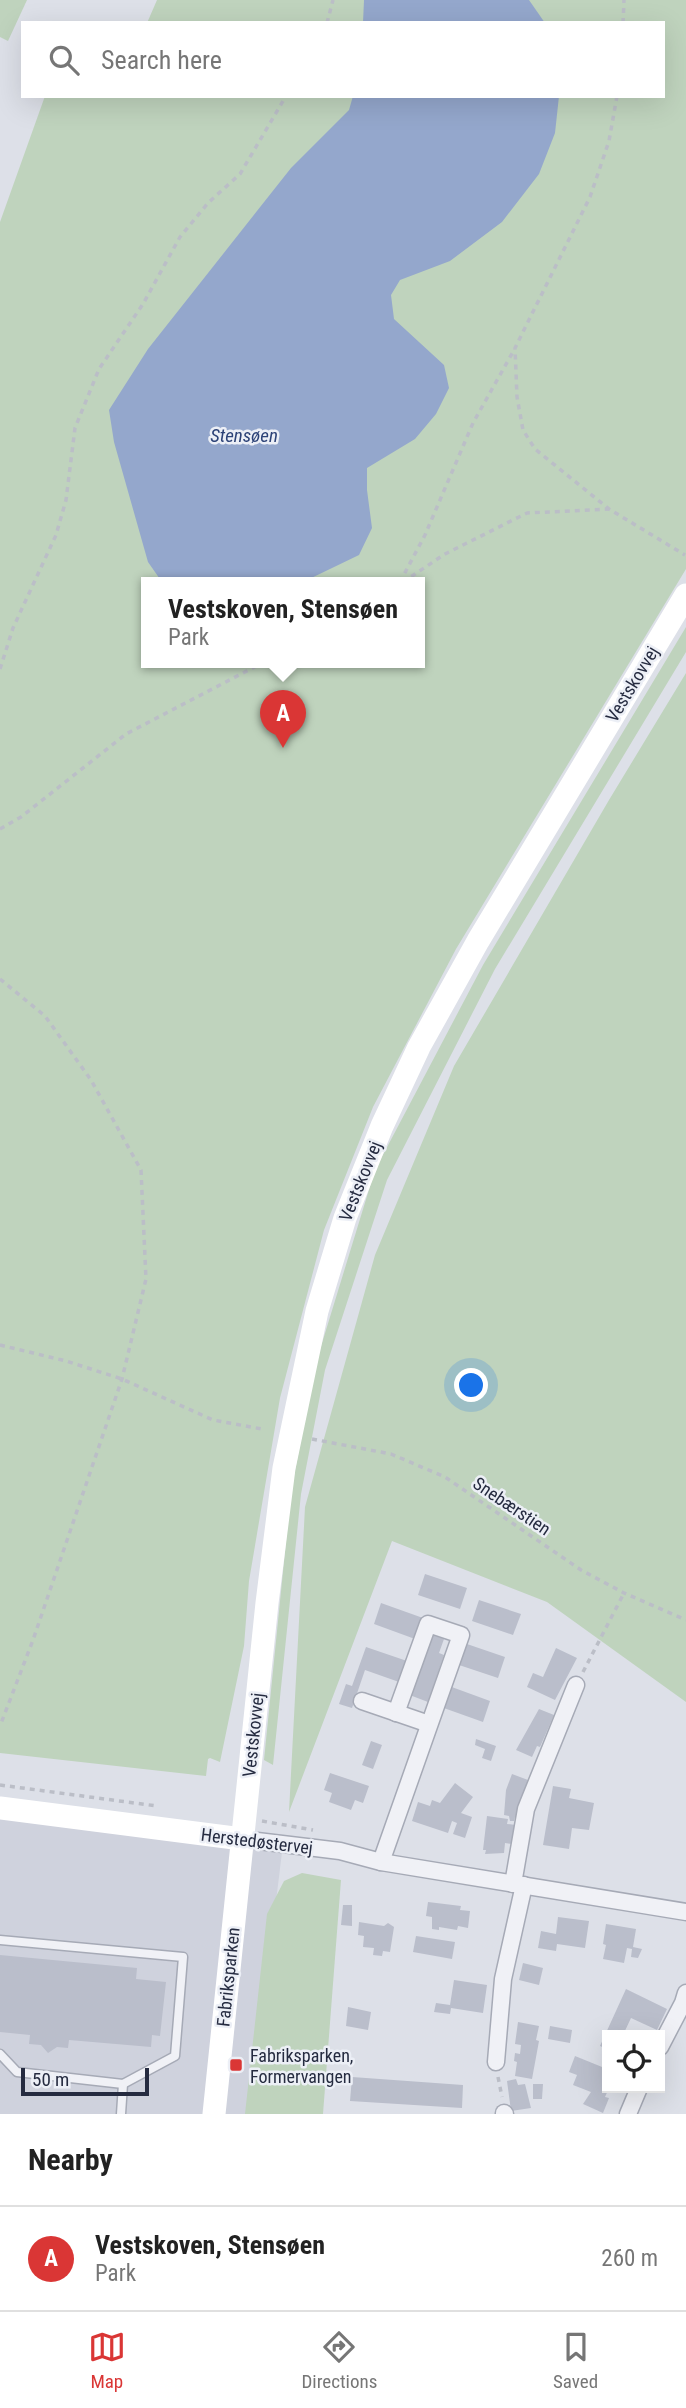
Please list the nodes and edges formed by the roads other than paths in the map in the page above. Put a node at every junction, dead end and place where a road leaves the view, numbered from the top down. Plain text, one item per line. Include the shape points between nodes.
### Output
1 (686, 595) edge
2 (576, 1685) road end
3 (362, 1701) dead end
4 (396, 1713) junction
5 (429, 1724) junction
6 (0, 1808) edge
7 (242, 1839) junction
8 (381, 1862) junction
9 (519, 1884) junction
10 (686, 1912) edge
11 (0, 1940) edge
12 (685, 2000) edge
13 (665, 2038) edge
14 (0, 2054) edge
15 (496, 2062) road end
16 (123, 2084) junction
17 (637, 2093) edge
18 (121, 2114) edge
19 (214, 2114) edge
20 (628, 2114) edge

1 - 7 street, Vestskovvej via 426,1035 382,1126 345,1219 317,1311 284,1468
2 - 9 street via 526,1809
3 - 4 street
4 - 5 street
4 - 5 street via 428,1624 461,1635
5 - 8 street
6 - 7 street, Herstedøstervej
7 - 8 street, Herstedøstervej via 340,1851
7 - 19 street, Fabriksparken
8 - 9 street, Herstedøstervej
9 - 10 street, Herstedøstervej
9 - 15 street via 503,1979
11 - 16 lane via 183,1957 175,2056
12 - 13 street
14 - 16 lane via 17,2073
16 - 18 lane
17 - 20 street

